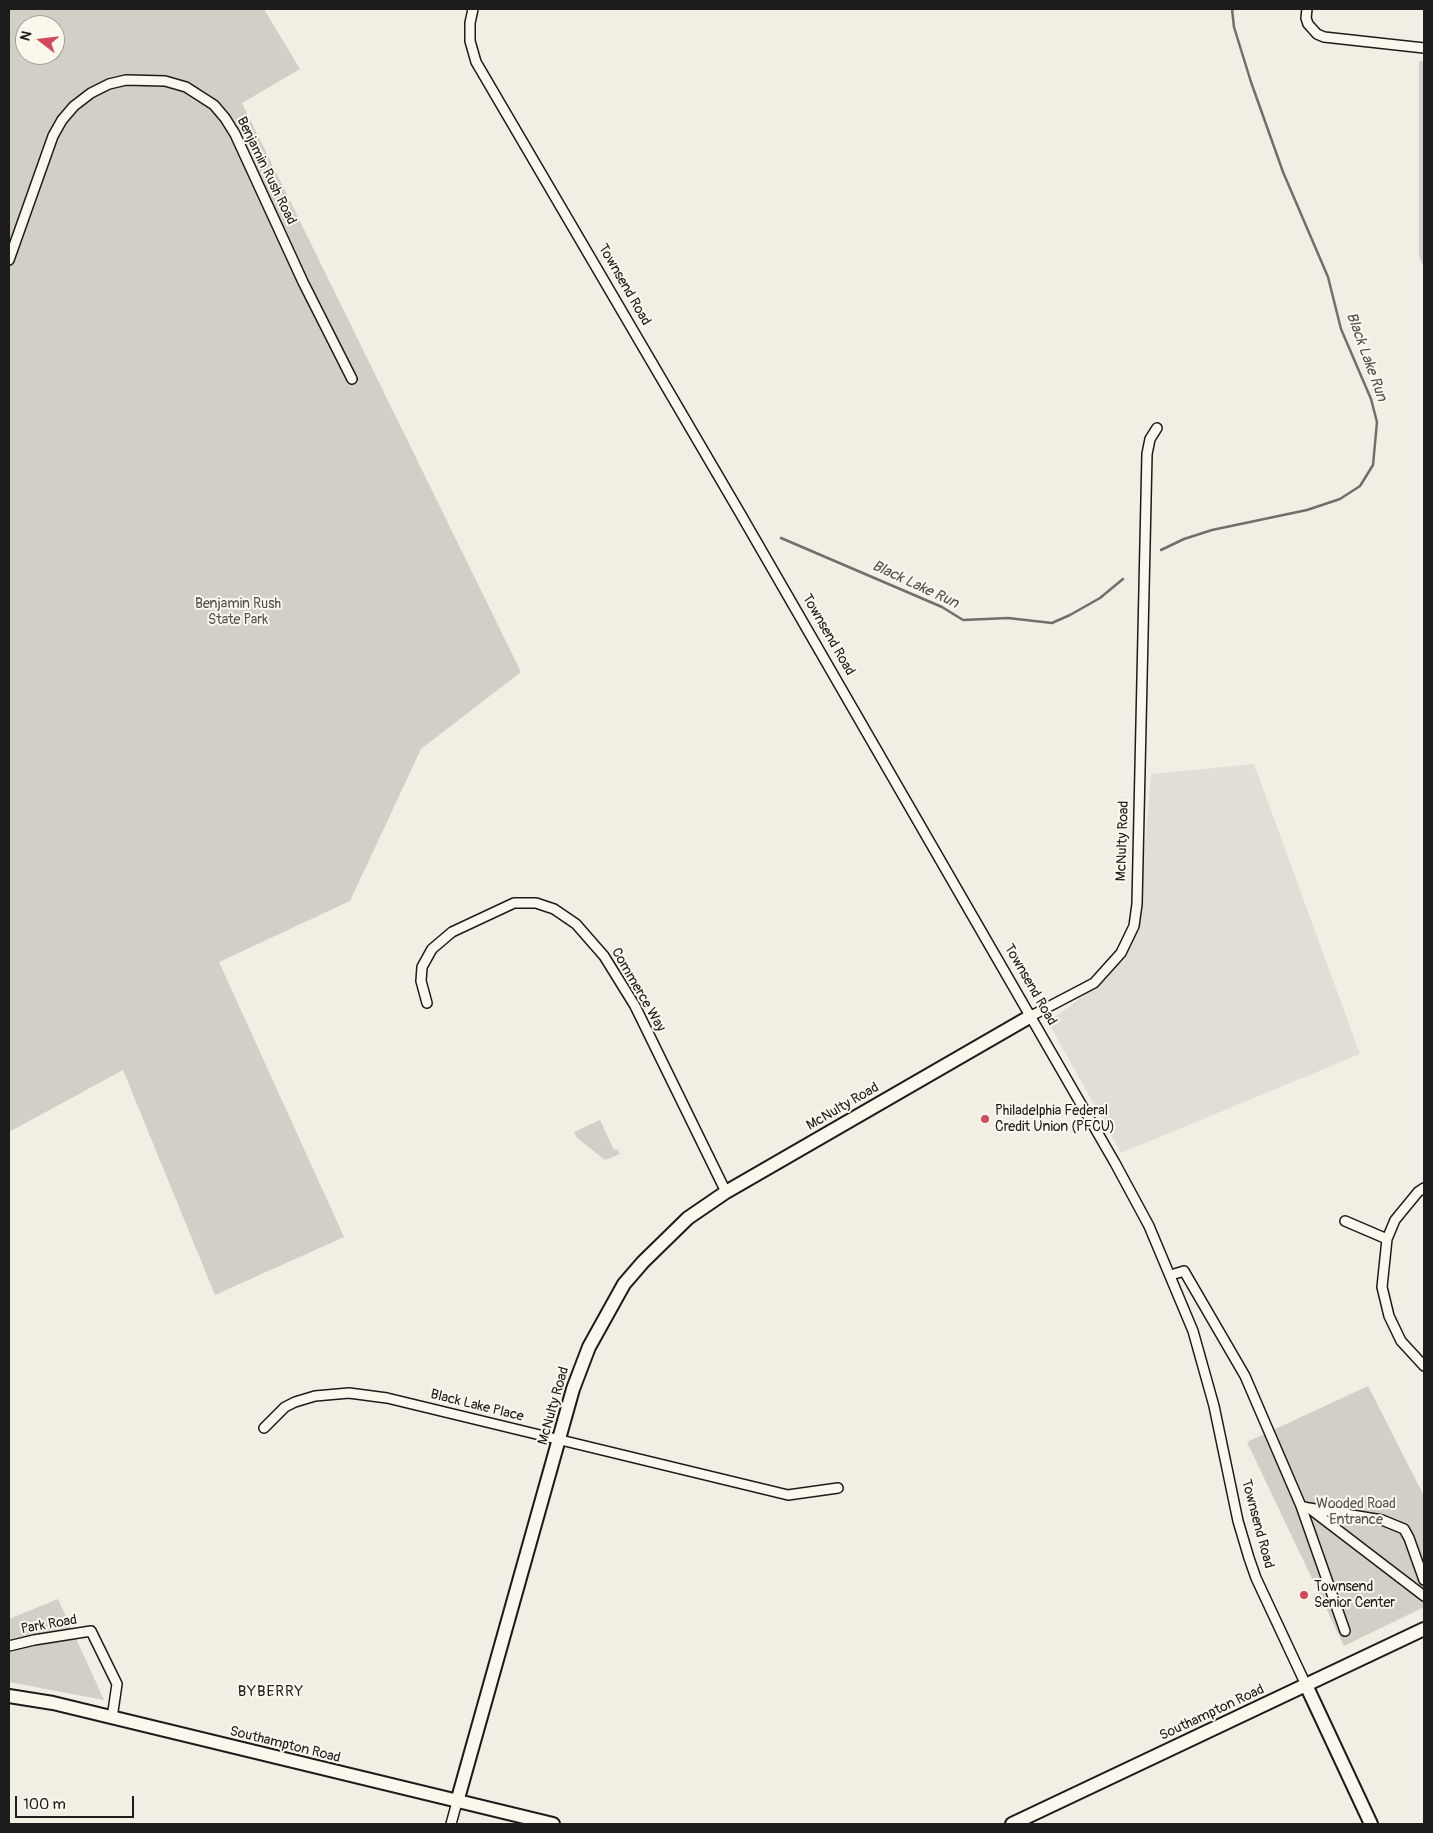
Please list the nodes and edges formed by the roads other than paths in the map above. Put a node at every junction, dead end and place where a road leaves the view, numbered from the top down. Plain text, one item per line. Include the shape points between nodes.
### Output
1 (474, 9) edge
2 (1307, 9) edge
3 (1424, 48) edge
4 (9, 260) edge
5 (352, 379) dead end
6 (1156, 428) dead end
7 (427, 1003) dead end
8 (1030, 1016) junction
9 (1424, 1188) edge
10 (726, 1192) junction
11 (1346, 1221) dead end
12 (1387, 1239) junction
13 (1170, 1275) junction
14 (1424, 1366) edge
15 (264, 1428) dead end
16 (560, 1440) junction
17 (838, 1488) dead end
18 (1305, 1507) junction
19 (1424, 1580) edge
20 (1424, 1596) edge
21 (1424, 1629) edge
22 (1346, 1631) dead end
23 (9, 1646) edge
24 (1306, 1685) junction
25 (9, 1696) edge
26 (112, 1718) junction
27 (457, 1802) junction
28 (451, 1824) edge
29 (553, 1824) edge
30 (1012, 1824) edge
31 (1371, 1824) edge

1 - 8 street, Townsend Road via 470,40 476,62
2 - 3 street via 1308,24 1324,37
4 - 5 street, Benjamin Rush Road via 53,136 74,106 91,93 126,80 165,81 186,87 214,105 235,134
6 - 8 street, McNulty Road via 1147,454 1134,926 1121,953 1094,982
7 - 10 street, Commerce Way via 421,981 422,967 432,949 452,932 514,903 536,903 554,909 576,924 604,956 635,1006
8 - 10 street, McNulty Road
8 - 13 street, Townsend Road via 1115,1163 1149,1226
9 - 12 street via 1395,1220
10 - 16 street, McNulty Road via 688,1218 624,1284 589,1347 572,1390
11 - 12 street
12 - 14 street via 1382,1287 1389,1316 1401,1341
13 - 18 street via 1184,1270 1245,1376
13 - 24 street, Townsend Road via 1192,1331 1214,1406 1249,1558
15 - 16 street, Black Lake Place via 285,1407 296,1402 315,1396 349,1394 387,1398
16 - 17 street, Black Lake Place via 788,1495
16 - 27 street, McNulty Road
18 - 19 street via 1382,1520 1404,1529
18 - 20 street
18 - 22 street
21 - 24 street, Southampton Road
23 - 26 street, Park Road via 91,1632 117,1684
24 - 30 street, Southampton Road
24 - 31 street, Townsend Road
25 - 26 street, Southampton Road
26 - 27 street, Southampton Road
27 - 28 street, McNulty Road
27 - 29 street, Southampton Road

